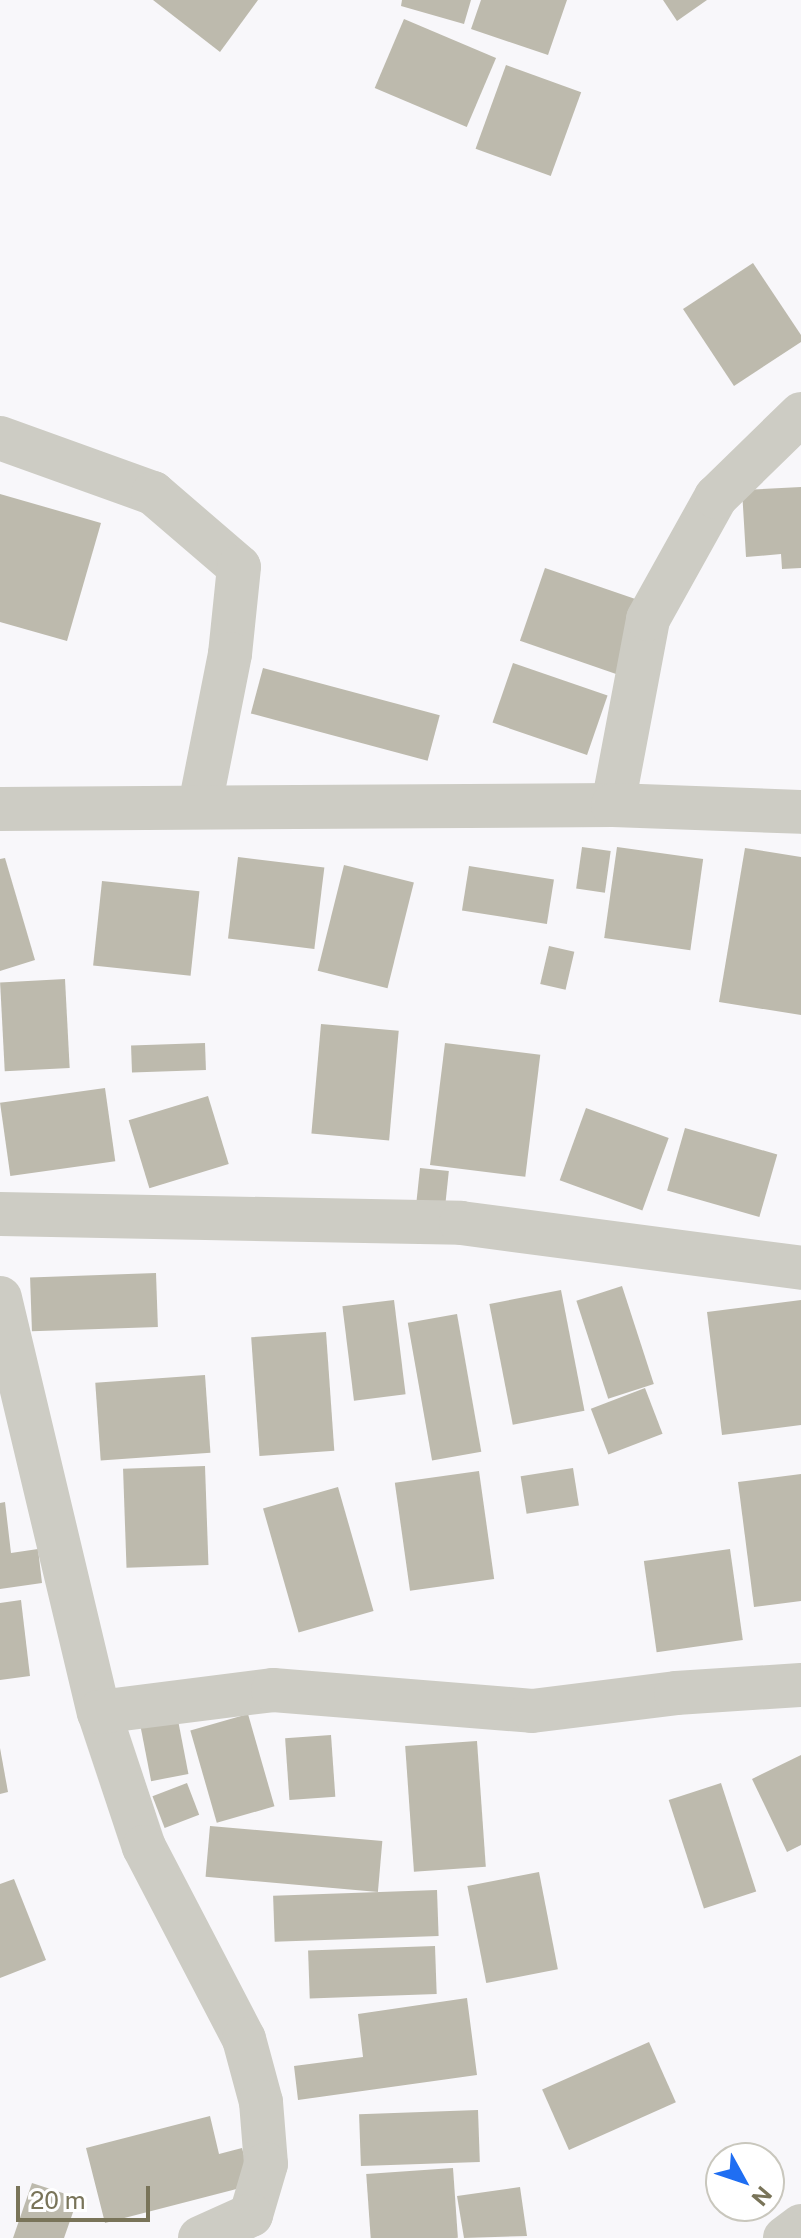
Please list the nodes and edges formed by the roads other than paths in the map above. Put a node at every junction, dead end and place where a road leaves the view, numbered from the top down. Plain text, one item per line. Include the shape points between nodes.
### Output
1 (801, 414) edge
2 (0, 438) edge
3 (200, 805) junction
4 (613, 805) junction
5 (0, 809) edge
6 (801, 812) edge
7 (0, 1214) edge
8 (801, 1268) edge
9 (0, 1298) edge
10 (801, 1685) edge
11 (99, 1712) junction
12 (801, 2226) edge
13 (200, 2238) edge
14 (785, 2238) edge

1 - 4 street via 716,497 648,619
2 - 3 street via 153,493 239,567 230,654
3 - 4 street
3 - 5 street
4 - 6 street
7 - 8 street via 461,1223
9 - 11 street
10 - 11 street via 676,1693 532,1711 273,1690
11 - 13 street via 144,1847 244,2039 261,2102 266,2164 251,2215
12 - 14 street

